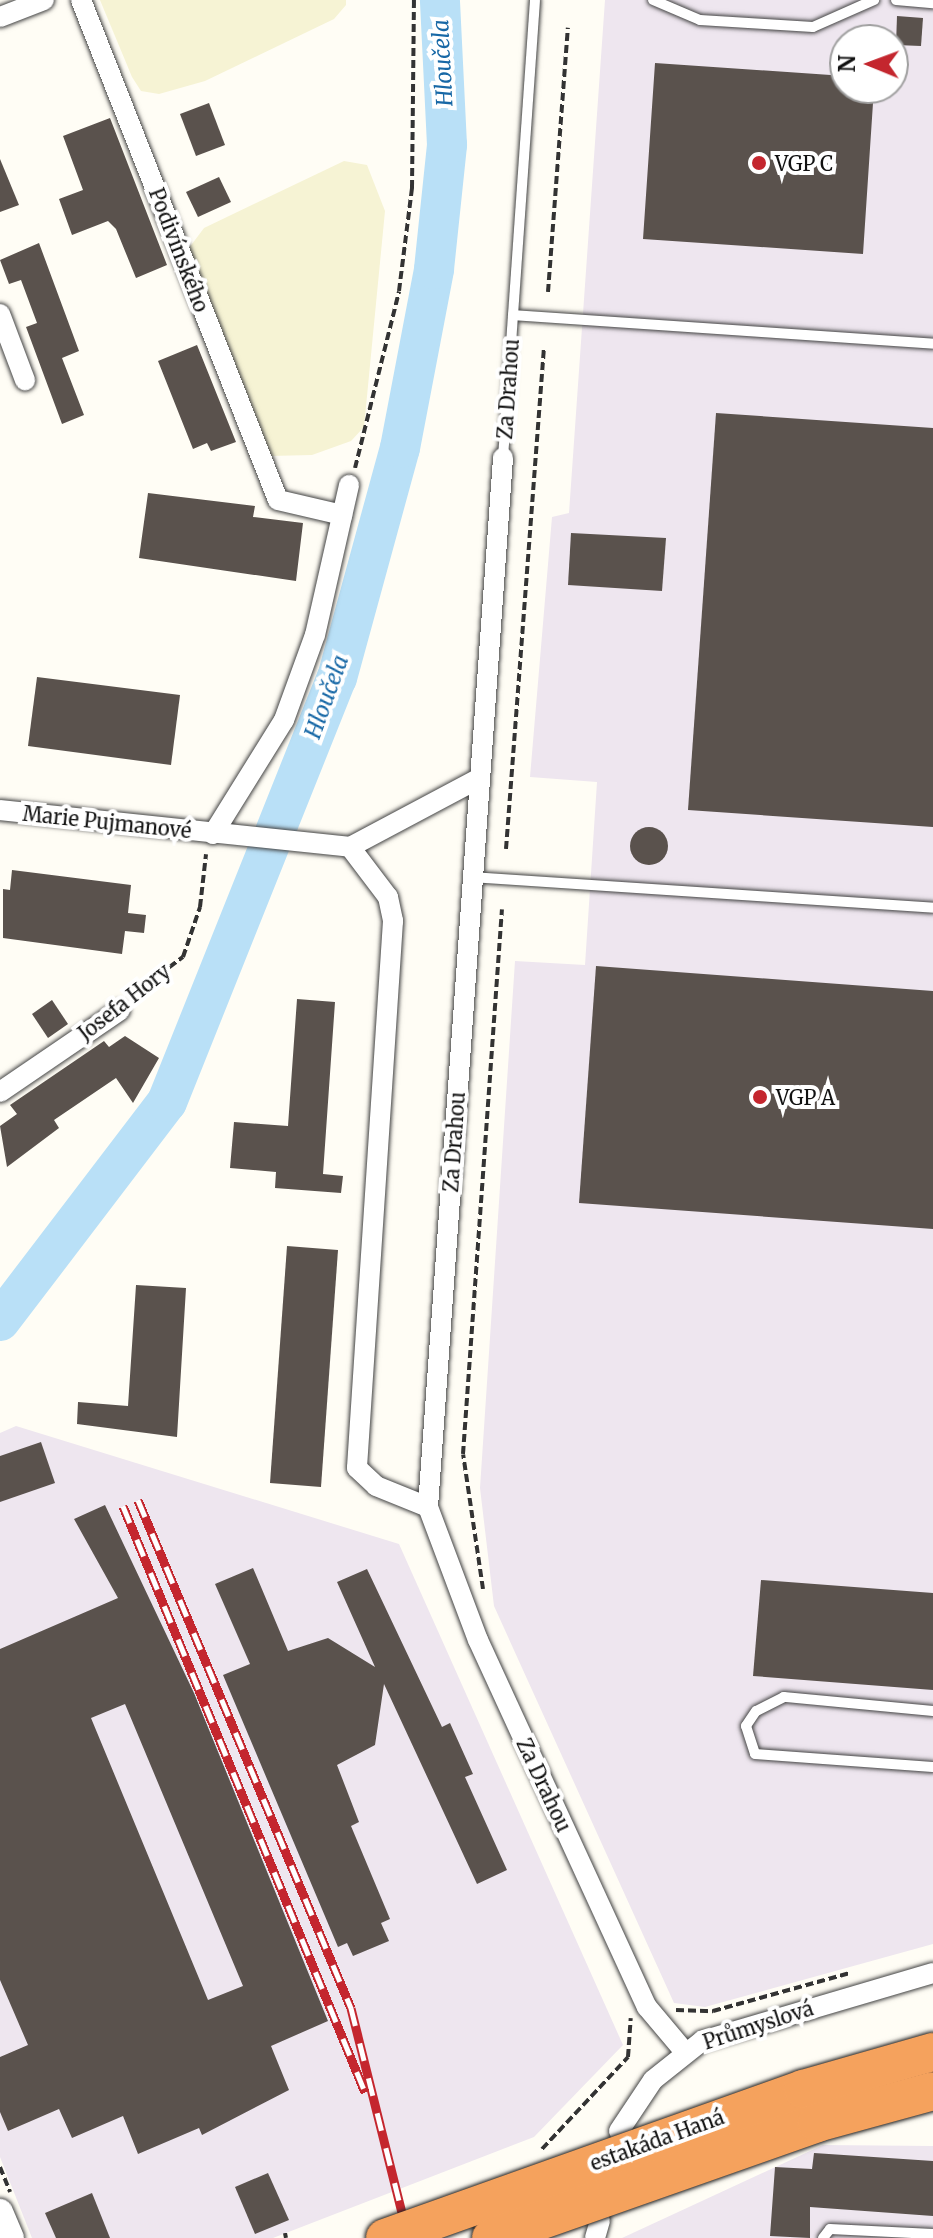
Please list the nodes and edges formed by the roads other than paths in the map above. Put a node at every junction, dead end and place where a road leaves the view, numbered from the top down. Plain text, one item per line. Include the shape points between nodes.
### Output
1 (44, 0) edge
2 (81, 0) edge
3 (535, 0) edge
4 (653, 0) edge
5 (874, 0) edge
6 (896, 0) edge
7 (933, 3) edge
8 (0, 17) edge
9 (0, 314) edge
10 (513, 315) junction
11 (933, 344) edge
12 (25, 380) dead end
13 (503, 458) joint
14 (349, 485) road end
15 (342, 515) junction
16 (480, 778) junction
17 (0, 810) edge
18 (211, 834) junction
19 (350, 847) junction
20 (472, 877) junction
21 (933, 908) edge
22 (120, 1010) road end
23 (0, 1092) edge
24 (428, 1507) junction
25 (933, 1711) edge
26 (933, 1767) edge
27 (933, 1973) edge
28 (684, 2051) junction
29 (933, 2052) edge
30 (933, 2091) edge
31 (619, 2131) dead end
32 (0, 2212) edge
33 (933, 2234) edge
34 (892, 2235) edge
35 (11, 2238) edge
36 (385, 2238) edge
37 (491, 2238) edge
38 (823, 2238) edge

1 - 8 street
2 - 15 street, Podivínského via 278,500
3 - 10 lane, Za Drahou
4 - 5 lane via 700,20 813,27
6 - 7 lane
9 - 12 street
10 - 11 lane
10 - 13 lane, Za Drahou
13 - 16 street, Za Drahou
14 - 15 street, Marie Pujmanové
15 - 18 street, Marie Pujmanové via 315,635 284,720
16 - 19 street
16 - 20 street, Za Drahou
17 - 18 street, Marie Pujmanové
18 - 19 street, Marie Pujmanové
19 - 24 street via 388,897 391,957 357,1468 376,1486
20 - 21 lane
20 - 24 street, Za Drahou
22 - 23 street, Josefa Hory
24 - 28 street, Za Drahou via 478,1640 647,2007
25 - 26 lane via 784,1697 746,1726 755,1754
27 - 28 street, Průmyslová via 719,2033
28 - 31 street, Průmyslová via 642,2093
29 - 36 highway, estakáda Haná, bridge via 803,2089
30 - 37 highway, estakáda Haná, bridge via 817,2123
32 - 35 street
33 - 34 lane
34 - 38 lane via 830,2229

